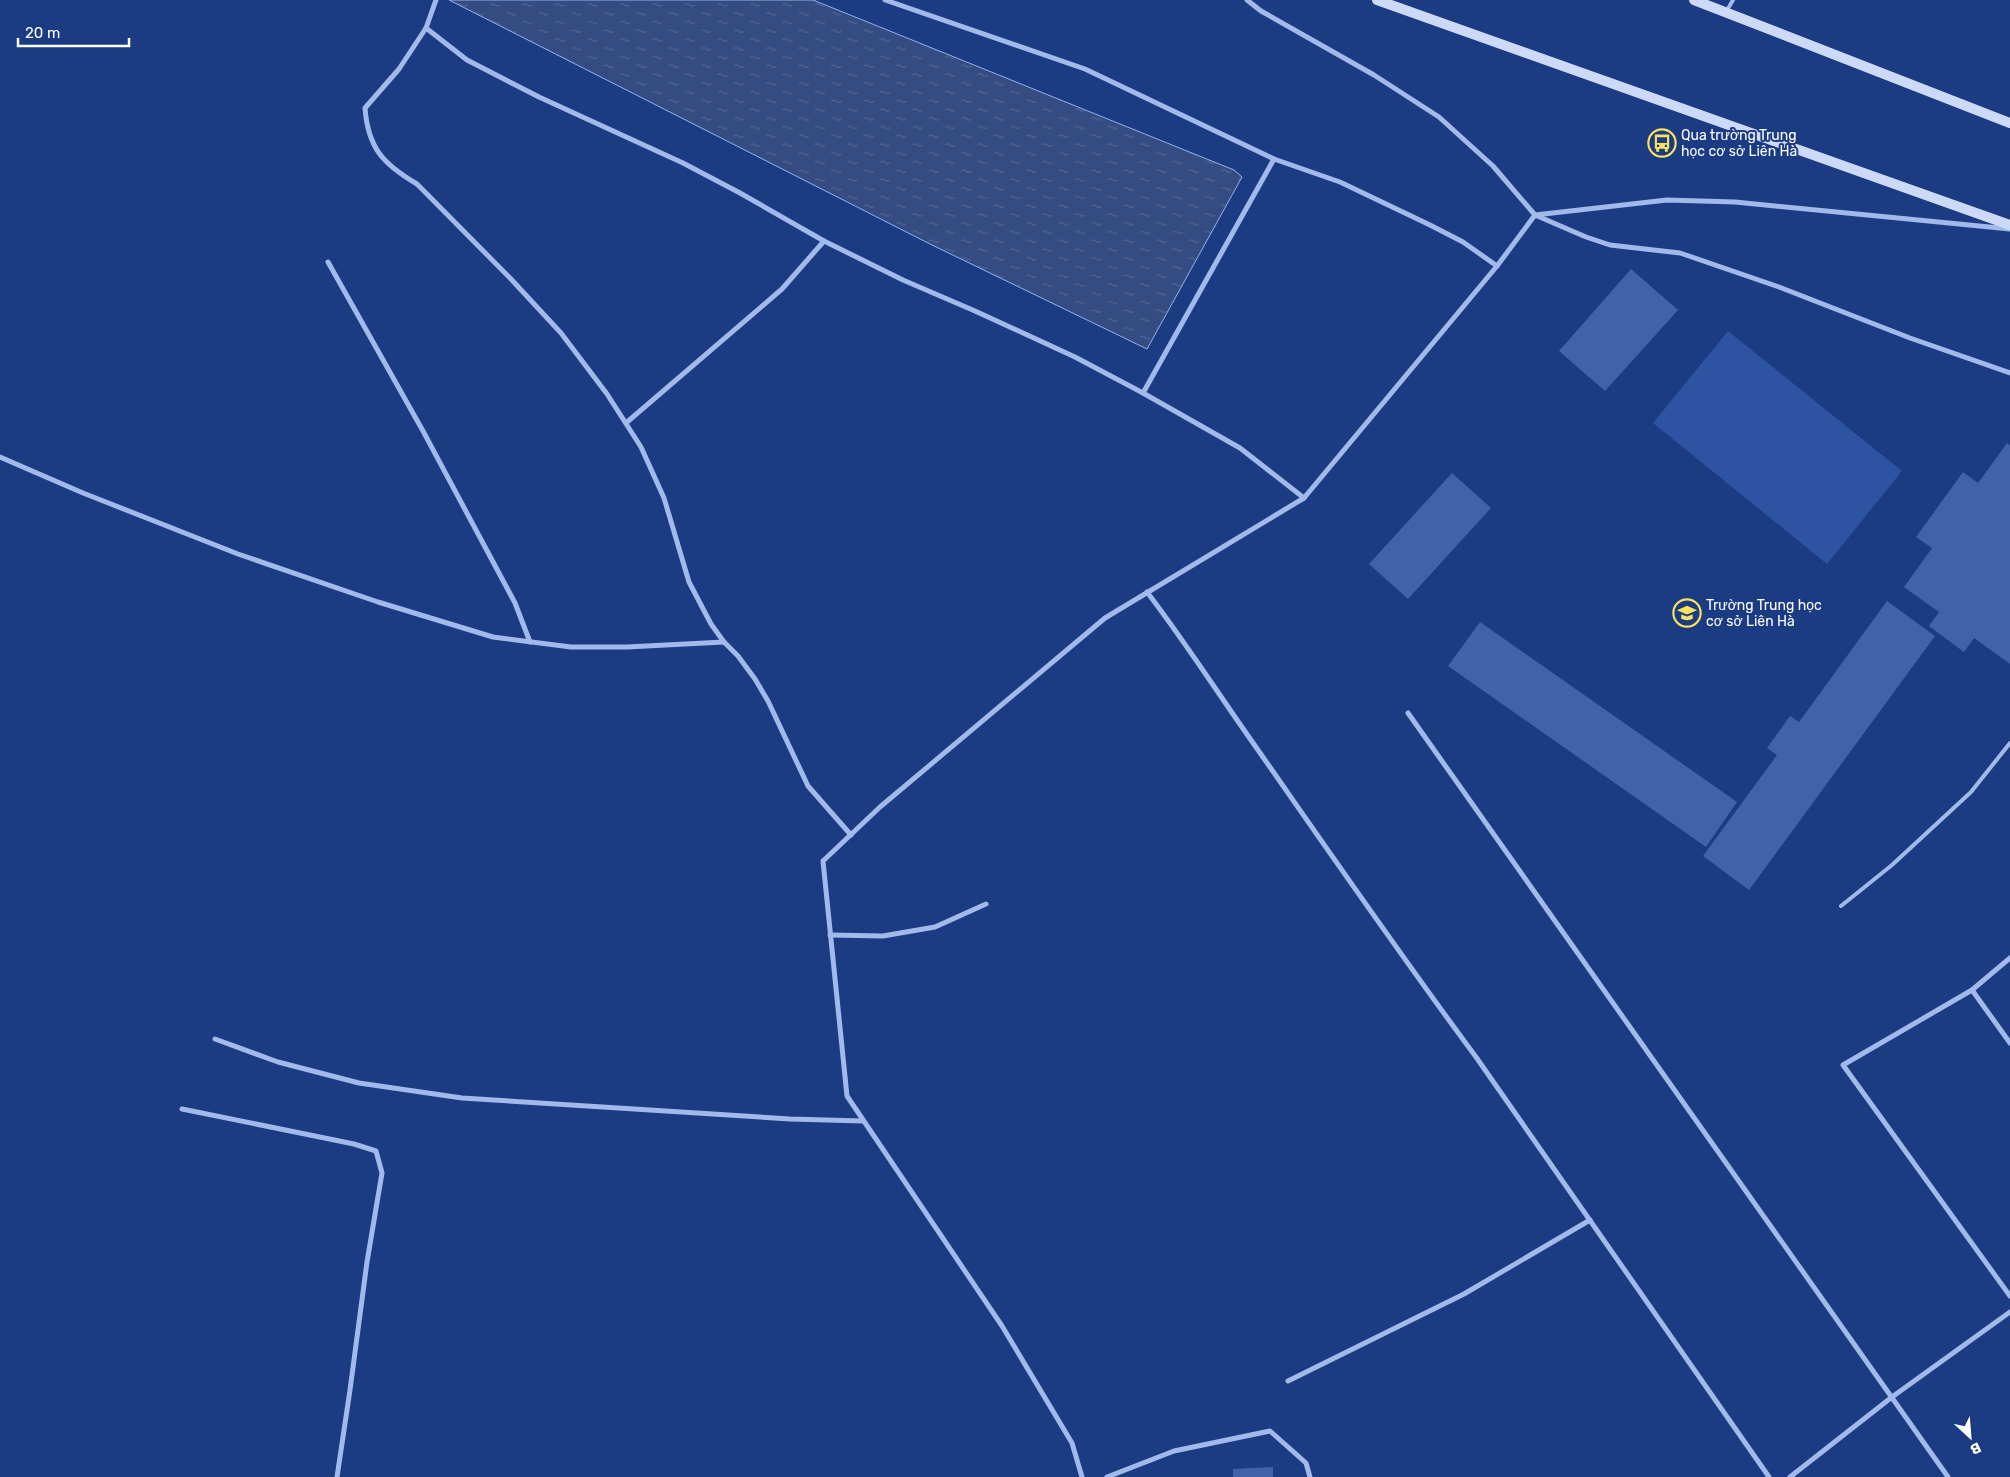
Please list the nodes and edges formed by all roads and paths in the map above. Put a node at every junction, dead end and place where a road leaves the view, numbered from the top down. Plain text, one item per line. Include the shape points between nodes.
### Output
1 (436, 0) edge
2 (885, 0) edge
3 (1247, 0) edge
4 (1377, 0) edge
5 (1694, 0) edge
6 (1733, 0) edge
7 (1726, 12) junction
8 (426, 28) junction
9 (2010, 123) edge
10 (1274, 159) junction
11 (1535, 216) junction
12 (2010, 226) edge
13 (2010, 229) edge
14 (824, 241) junction
15 (328, 262) dead end
16 (1497, 266) junction
17 (2010, 373) edge
18 (1143, 393) junction
19 (626, 423) junction
20 (0, 457) edge
21 (1304, 498) junction
22 (1146, 592) junction
23 (530, 642) junction
24 (724, 642) junction
25 (1408, 713) dead end
26 (2010, 743) edge
27 (851, 835) junction
28 (986, 904) dead end
29 (1842, 906) dead end
30 (830, 935) junction
31 (2010, 958) edge
32 (1972, 990) junction
33 (215, 1039) dead end
34 (2010, 1043) edge
35 (182, 1109) dead end
36 (863, 1121) junction
37 (1590, 1220) junction
38 (2010, 1296) edge
39 (2010, 1312) edge
40 (1288, 1381) dead end
41 (1892, 1397) junction
42 (337, 1477) edge
43 (1082, 1477) edge
44 (1107, 1477) edge
45 (1310, 1477) edge
46 (1769, 1477) edge
47 (1790, 1477) edge
48 (1948, 1477) edge

1 - 8 street
2 - 10 street via 1085,69
3 - 11 street via 1440,117 1493,166
4 - 12 main road
5 - 7 main road
6 - 7 lane
7 - 9 main road
8 - 14 street via 467,60 557,106 683,163
8 - 19 street via 399,69 365,108 370,141 384,159 416,184 561,333
10 - 16 street via 1340,182 1430,225 1463,242
10 - 18 street
11 - 13 street via 1668,200 1735,202
11 - 16 street
11 - 17 street via 1610,245 1680,253
14 - 18 street via 1075,357
14 - 19 street via 782,289
15 - 23 street via 515,603
16 - 21 street
18 - 21 street via 1240,448
19 - 24 street via 641,447 664,498 689,582
20 - 23 street via 238,554 441,622 492,637
21 - 22 street
22 - 27 street via 1105,618
22 - 37 street
23 - 24 street via 571,647
24 - 27 street via 759,686 808,786
25 - 41 street
26 - 29 lane via 1971,792
27 - 30 street via 823,861
28 - 30 street via 935,927 883,936
30 - 36 street via 847,1096
31 - 32 street
32 - 34 street
32 - 38 street via 1843,1065
33 - 36 street via 278,1062 359,1083 462,1098
35 - 42 street via 376,1151 382,1173
36 - 43 street via 1002,1326 1072,1443
37 - 40 street via 1464,1294
37 - 46 street
39 - 41 street
41 - 47 street
41 - 48 street
44 - 45 street via 1174,1451 1270,1431 1306,1463

